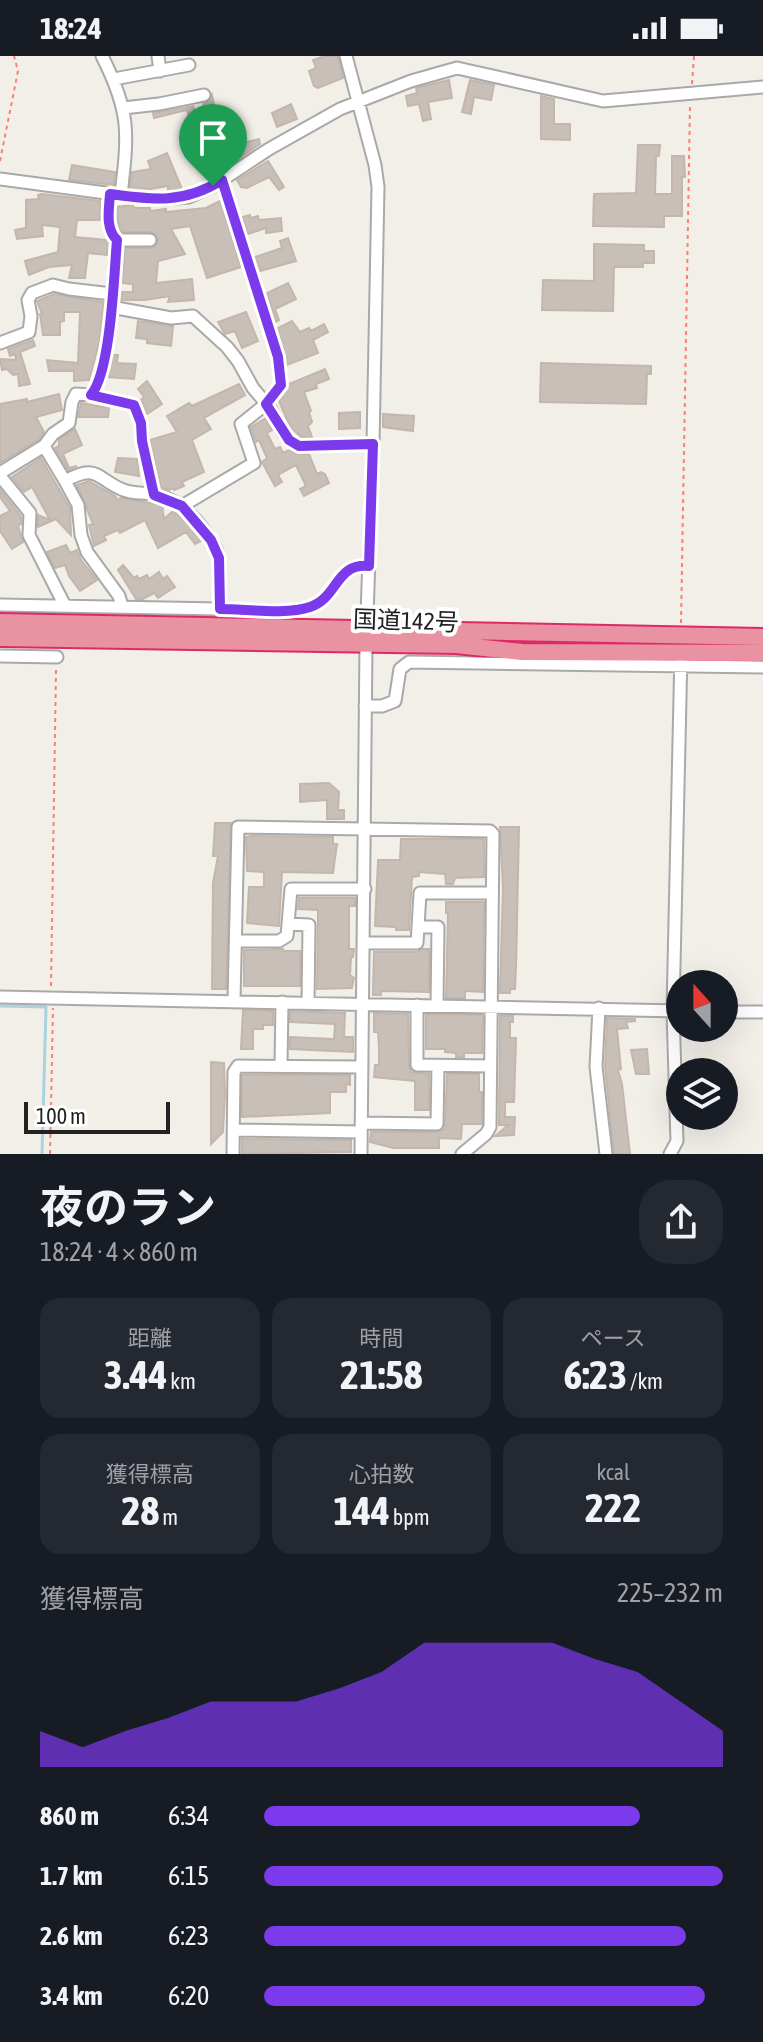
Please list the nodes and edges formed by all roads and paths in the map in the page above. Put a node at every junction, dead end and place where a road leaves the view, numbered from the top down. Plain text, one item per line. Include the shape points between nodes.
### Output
1 (14, 56) edge
2 (102, 56) edge
3 (158, 56) edge
4 (346, 56) edge
5 (694, 56) edge
6 (189, 66) edge
7 (160, 71) junction
8 (114, 79) junction
9 (763, 87) edge
10 (204, 95) dead end
11 (690, 95) junction
12 (358, 101) junction
13 (123, 108) junction
14 (0, 161) edge
15 (0, 179) edge
16 (222, 180) junction
17 (116, 195) junction
18 (117, 240) junction
19 (150, 240) dead end
20 (112, 294) junction
21 (111, 307) junction
22 (0, 343) edge
23 (91, 395) junction
24 (266, 404) junction
25 (373, 444) junction
26 (44, 446) junction
27 (0, 475) edge
28 (65, 481) junction
29 (154, 495) junction
30 (182, 506) junction
31 (369, 566) junction
32 (0, 605) edge
33 (65, 606) junction
34 (122, 606) junction
35 (220, 609) junction
36 (0, 622) edge
37 (366, 637) junction
38 (763, 637) edge
39 (0, 638) edge
40 (681, 652) junction
41 (763, 653) edge
42 (0, 656) edge
43 (57, 657) joint
44 (763, 667) edge
45 (365, 706) junction
46 (365, 828) junction
47 (365, 889) junction
48 (491, 893) junction
49 (288, 924) junction
50 (418, 927) junction
51 (236, 941) junction
52 (364, 943) junction
53 (677, 970) edge
54 (0, 997) edge
55 (52, 998) junction
56 (234, 1000) junction
57 (282, 1002) junction
58 (308, 1002) junction
59 (362, 1003) junction
60 (417, 1005) junction
61 (437, 1005) junction
62 (489, 1006) junction
63 (599, 1008) junction
64 (666, 1011) edge
65 (738, 1012) edge
66 (763, 1012) edge
67 (676, 1042) edge
68 (281, 1066) junction
69 (438, 1066) junction
70 (490, 1066) junction
71 (362, 1067) junction
72 (361, 1128) junction
73 (234, 1130) junction
74 (50, 1154) edge
75 (233, 1154) edge
76 (361, 1154) edge
77 (462, 1154) edge
78 (606, 1154) edge
79 (670, 1154) edge

1 - 14 path via 18,71
2 - 8 street
3 - 7 street
4 - 12 street
5 - 11 path
6 - 7 street
7 - 8 street
8 - 13 street
9 - 11 street
10 - 13 street
11 - 12 street via 603,101 457,68
11 - 40 path
12 - 16 street
12 - 25 street via 378,187
13 - 17 street via 128,136
15 - 17 street
16 - 17 street via 179,199
16 - 24 street via 278,357 281,385
17 - 18 street via 109,226
18 - 19 street
18 - 20 street
20 - 21 street
20 - 22 street via 53,285 32,293 29,332
21 - 23 street via 98,387
21 - 24 street via 171,318 193,316 227,347
23 - 26 street via 76,394 69,423
23 - 29 street via 134,405
24 - 25 street via 289,440 299,446
24 - 30 street via 241,424 254,463
25 - 31 street
26 - 27 street
26 - 28 street
27 - 33 street via 30,513 29,535
28 - 29 street via 91,473 122,490
28 - 34 street via 78,505 87,552
29 - 30 street
30 - 35 street via 216,549
31 - 35 street via 348,569 329,595 313,606
31 - 37 street
32 - 33 street
33 - 34 street
34 - 35 street
36 - 37 highway, 国道142号
37 - 39 highway, 国道142号
37 - 40 highway, 国道142号 via 522,652
37 - 45 street
38 - 40 highway, 国道142号
40 - 41 highway, 国道142号
40 - 44 street
40 - 45 street via 409,662 400,669 395,701
40 - 53 street
42 - 43 street
43 - 55 path
45 - 46 street
46 - 47 street
46 - 48 street via 490,831
46 - 51 street via 238,827
47 - 49 street via 291,889
47 - 52 street
48 - 50 street via 420,893
48 - 62 street
49 - 51 street via 287,936 279,941
49 - 58 street via 309,925
50 - 52 street via 417,943
50 - 61 street via 438,927
51 - 56 street
52 - 59 street
54 - 55 street
55 - 56 street
55 - 74 path
56 - 57 street
57 - 58 street
57 - 68 street
58 - 59 street
59 - 60 street
59 - 71 street
60 - 61 street
60 - 69 street via 417,1065
61 - 62 street
62 - 63 street
62 - 70 street
63 - 64 street
63 - 78 street via 596,1067
65 - 66 street
67 - 79 street via 677,1141
68 - 71 street
68 - 73 street via 238,1066
69 - 70 street
69 - 72 street via 437,1124
70 - 77 street via 490,1127
71 - 72 street
72 - 73 street
72 - 76 street
73 - 75 street

